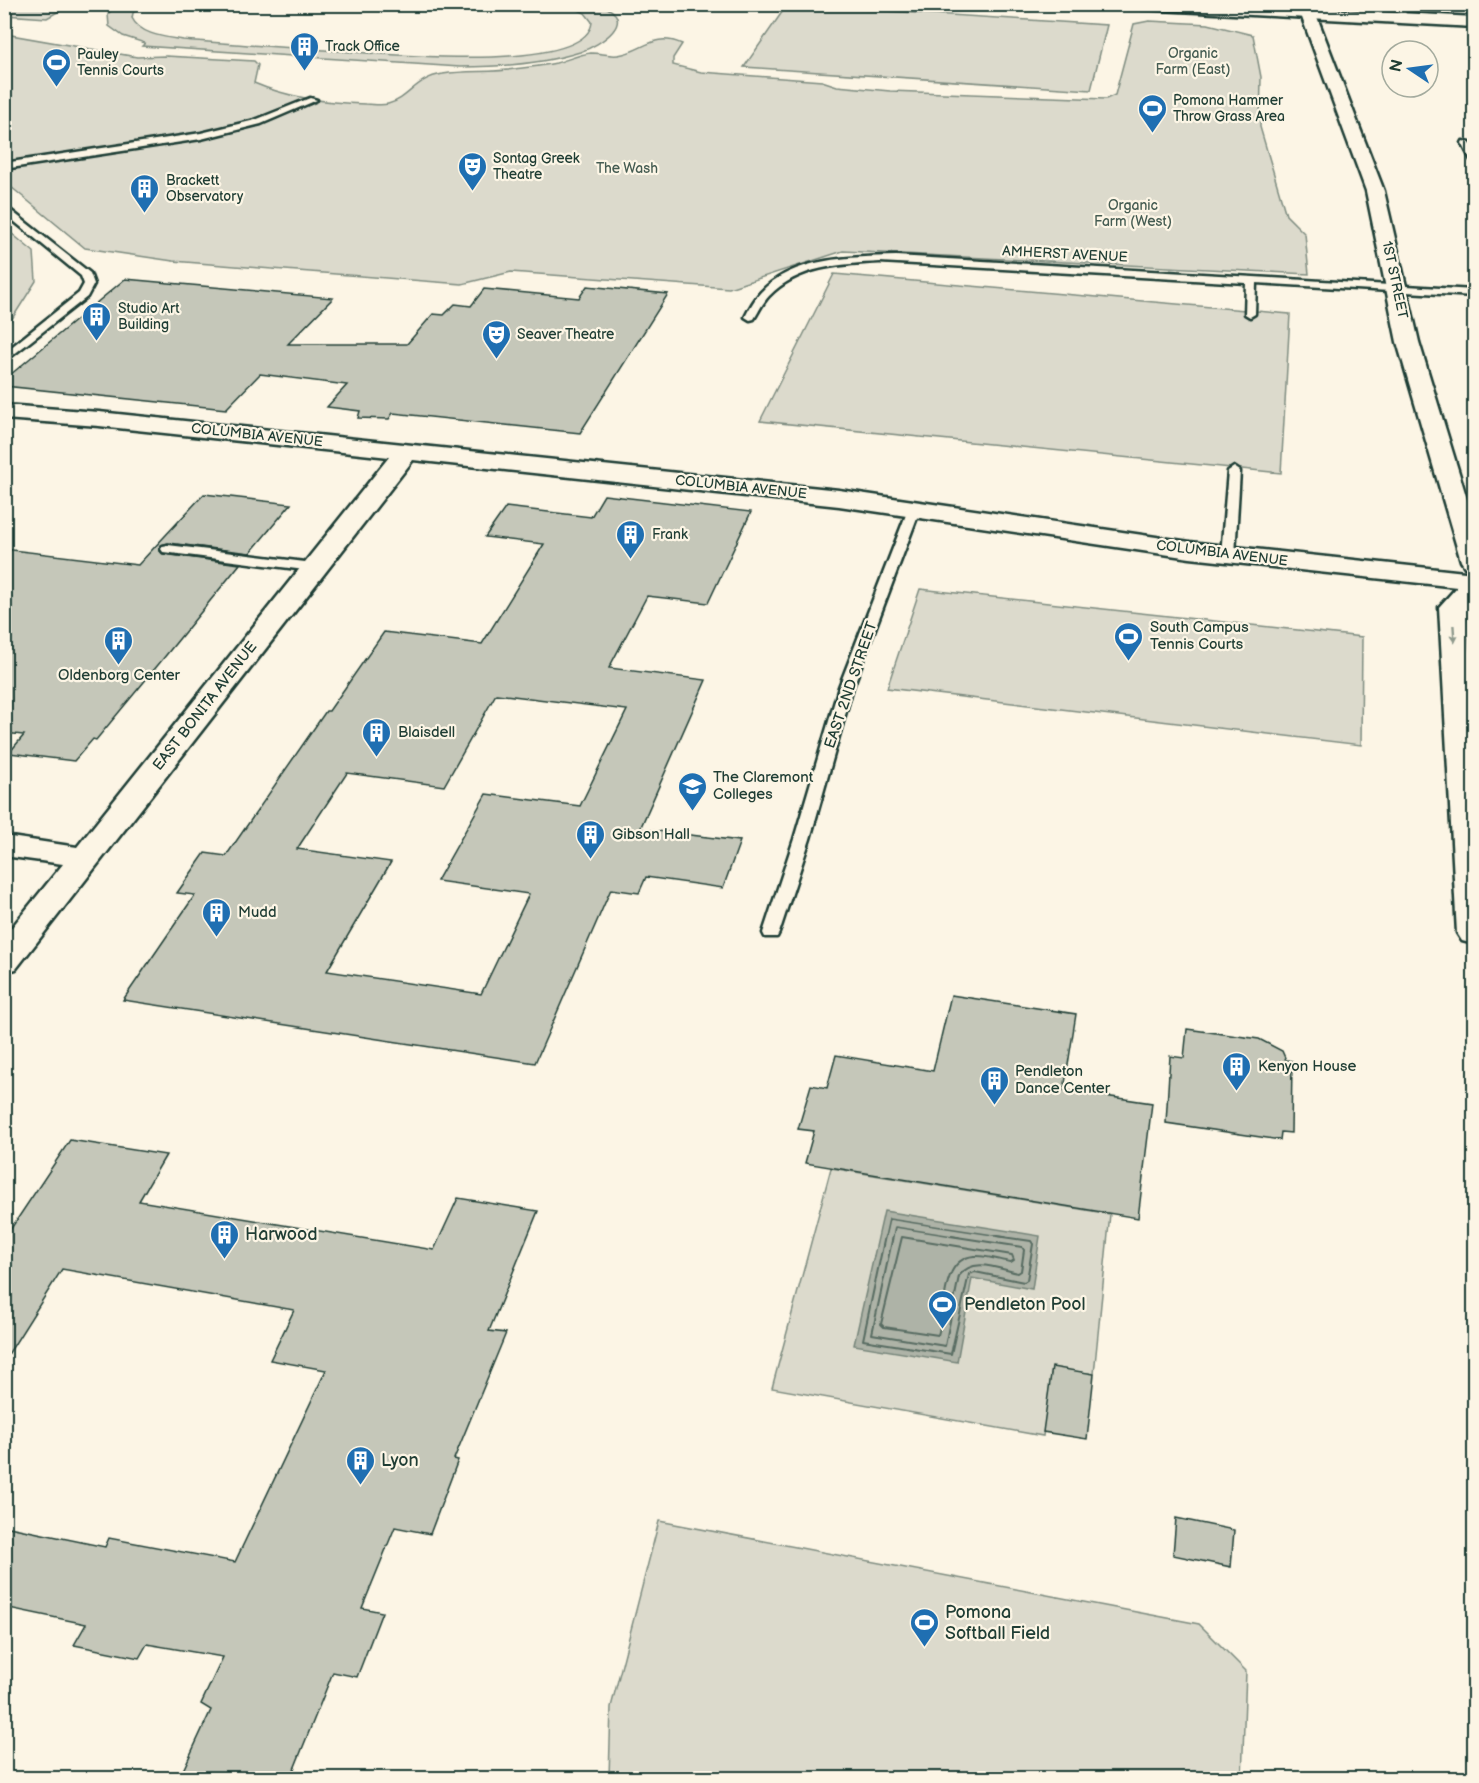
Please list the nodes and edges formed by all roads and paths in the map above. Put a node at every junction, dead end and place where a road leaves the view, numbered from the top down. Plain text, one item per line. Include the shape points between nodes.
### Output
1 (1142, 4) edge
2 (1306, 9) edge
3 (1402, 12) edge
4 (1474, 22) edge
5 (313, 100) dead end
6 (1466, 143) dead end
7 (1474, 158) edge
8 (4, 166) edge
9 (4, 208) edge
10 (1251, 280) junction
11 (1398, 289) junction
12 (1474, 292) edge
13 (1250, 314) dead end
14 (750, 317) dead end
15 (4, 359) edge
16 (4, 412) edge
17 (407, 452) junction
18 (1234, 471) dead end
19 (915, 507) junction
20 (168, 549) dead end
21 (1228, 555) junction
22 (1474, 561) edge
23 (313, 567) junction
24 (1474, 583) edge
25 (4, 846) edge
26 (85, 858) junction
27 (771, 933) dead end
28 (1474, 933) edge
29 (4, 961) edge

1 - 2 street
2 - 3 street
2 - 11 street, 1ST STREET via 1376,191
3 - 4 street
5 - 8 lane via 258,122 201,136
6 - 7 lane
9 - 15 lane via 86,274 89,284 82,295
10 - 11 lane, AMHERST AVENUE
10 - 13 lane
10 - 14 lane, AMHERST AVENUE via 896,259 838,262 792,275 776,284
11 - 12 lane, AMHERST AVENUE
11 - 22 street, 1ST STREET via 1428,414
16 - 17 street, COLUMBIA AVENUE
17 - 19 street, COLUMBIA AVENUE
17 - 23 street, EAST BONITA AVENUE
18 - 21 lane
19 - 21 street, COLUMBIA AVENUE
19 - 27 lane, EAST 2ND STREET via 846,687
20 - 23 lane
21 - 24 street, COLUMBIA AVENUE
23 - 26 street, EAST BONITA AVENUE
24 -> 28 street via 1453,607
25 - 26 street
26 - 29 street, EAST BONITA AVENUE

